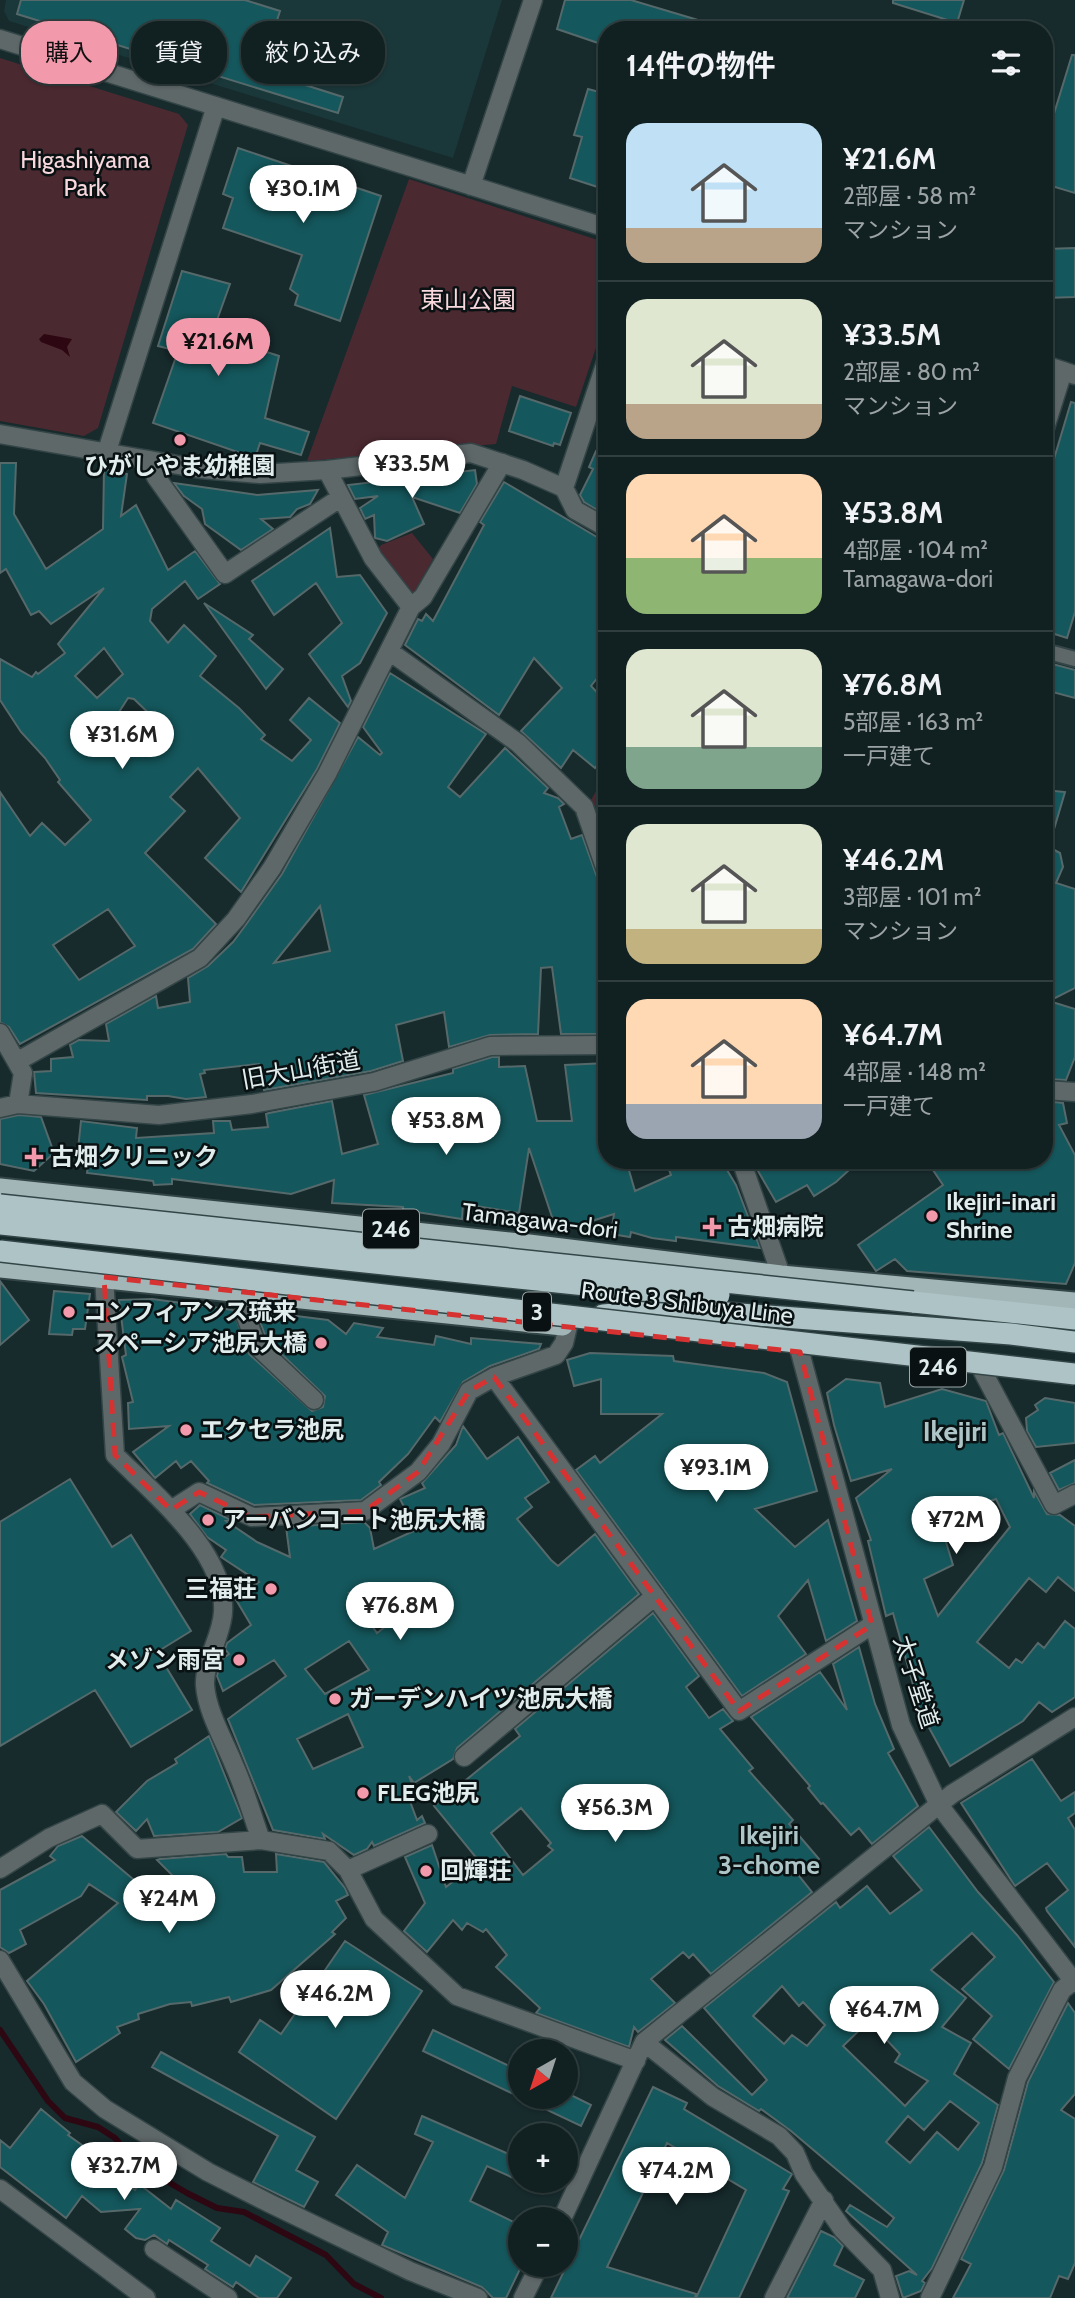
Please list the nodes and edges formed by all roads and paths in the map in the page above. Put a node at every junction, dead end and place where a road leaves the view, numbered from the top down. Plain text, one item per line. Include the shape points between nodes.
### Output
1 (533, 0) edge
2 (0, 39) edge
3 (216, 106) junction
4 (471, 186) junction
5 (598, 225) edge
6 (1069, 373) edge
7 (598, 386) edge
8 (1053, 410) edge
9 (0, 434) edge
10 (107, 451) junction
11 (148, 460) junction
12 (502, 463) junction
13 (327, 470) junction
14 (564, 488) junction
15 (340, 498) junction
16 (598, 523) edge
17 (411, 607) junction
18 (389, 651) junction
19 (1053, 653) edge
20 (1075, 659) edge
21 (598, 847) edge
22 (0, 1032) edge
23 (598, 1045) edge
24 (18, 1061) junction
25 (1074, 1087) edge
26 (1053, 1089) edge
27 (9, 1106) edge
28 (744, 1169) edge
29 (0, 1188) edge
30 (0, 1205) edge
31 (0, 1224) edge
32 (0, 1251) edge
33 (0, 1268) edge
34 (781, 1275) junction
35 (104, 1278) junction
36 (913, 1302) junction
37 (1075, 1302) edge
38 (244, 1312) dead end
39 (1075, 1319) edge
40 (525, 1322) junction
41 (568, 1326) junction
42 (1075, 1342) edge
43 (800, 1352) junction
44 (983, 1372) junction
45 (1075, 1374) edge
46 (494, 1377) junction
47 (1075, 1383) edge
48 (314, 1400) dead end
49 (1075, 1494) edge
50 (171, 1510) junction
51 (655, 1596) junction
52 (872, 1625) junction
53 (1075, 1717) edge
54 (464, 1757) dead end
55 (939, 1805) junction
56 (428, 1834) dead end
57 (261, 1840) junction
58 (0, 1869) edge
59 (348, 1870) junction
60 (0, 1960) edge
61 (1074, 1982) edge
62 (644, 2042) junction
63 (636, 2061) junction
64 (0, 2189) edge
65 (824, 2200) junction
66 (568, 2207) edge
67 (154, 2249) dead end
68 (534, 2277) edge
69 (146, 2298) edge
70 (228, 2298) edge
71 (478, 2298) edge
72 (523, 2298) edge
73 (774, 2298) edge
74 (890, 2298) edge
75 (930, 2298) edge

1 - 4 street
2 - 3 street
3 - 4 street
3 - 10 street
4 - 5 street
6 - 8 street
7 - 14 street
9 - 10 street
10 - 11 street
11 - 13 street via 260,474
11 - 15 street via 225,575
12 - 13 street via 471,453
12 - 14 street
12 - 17 street via 423,597
13 - 15 street
14 - 16 street via 575,510
15 - 17 street via 373,558
17 - 18 street
18 - 21 street via 517,743 584,807
18 - 24 street via 327,774 236,919 195,961
19 - 20 street
22 - 24 street
23 - 27 street, 旧大山街道 via 490,1046 374,1082 159,1115
24 - 27 street via 23,1073
25 - 26 street
28 - 34 street
29 - 34 highway, Tamagawa-dori / 246
30 - 36 highway, Route 3 Shibuya Line / 3, bridge
31 - 36 highway, bridge via 624,1289
32 - 45 highway, Route 3 Shibuya Line / 3, bridge
33 - 35 highway, 246
34 - 37 highway, Tamagawa-dori / 246
35 - 40 highway, 246
35 - 50 street via 115,1455
36 - 39 highway, Route 3 Shibuya Line / 3
38 - 48 street via 257,1346
40 - 41 highway, 246
40 - 42 highway via 673,1309
41 - 43 highway, 246
41 - 46 street via 556,1355
43 - 44 highway, 246
43 - 52 street, 太子堂道
44 - 47 highway, 246
44 - 49 street via 1054,1505
46 - 50 street via 469,1391 441,1444 418,1472 365,1511 252,1517 199,1492
46 - 51 street
50 - 57 street via 204,1552 223,1589 223,1616 205,1684
51 - 52 street via 739,1711
51 - 54 street
52 - 55 street, 太子堂道 via 901,1725
53 - 55 street
55 - 61 street, 太子堂道
55 - 62 street
56 - 59 street
57 - 58 street via 137,1849 102,1814 50,1838
57 - 59 street via 329,1852
59 - 63 street via 374,1919 457,1996
60 - 71 street via 73,2082 105,2109 208,2172 271,2204 410,2271
61 - 75 street via 1062,1990 1017,2078 993,2167
62 - 63 street
62 - 65 street via 713,2097 779,2136 795,2152 804,2174
63 - 66 street
64 - 69 street
65 - 73 street
65 - 74 street via 843,2230 882,2270
67 - 70 street
68 - 72 street

